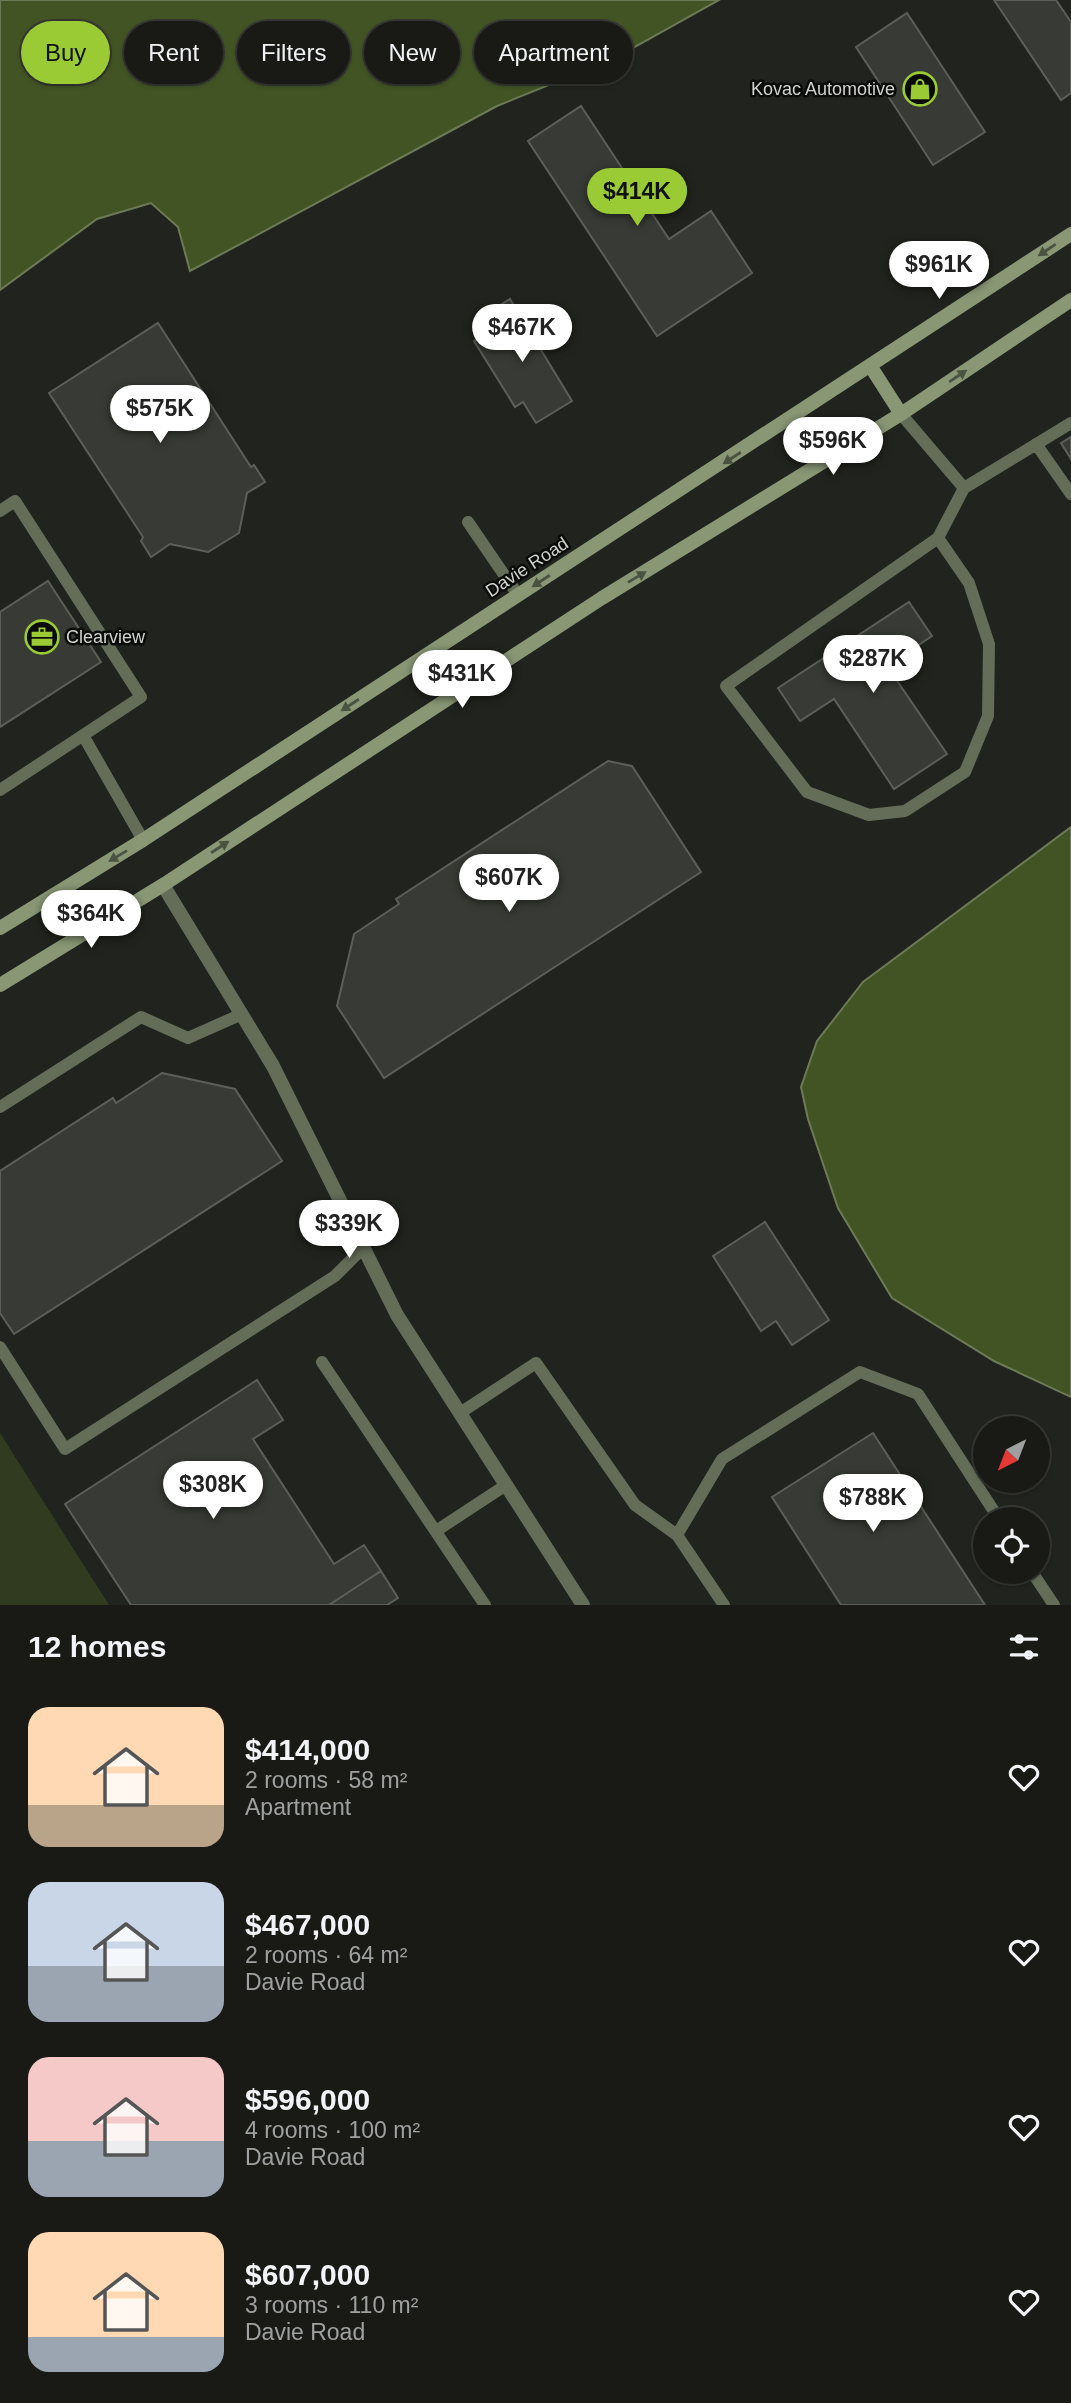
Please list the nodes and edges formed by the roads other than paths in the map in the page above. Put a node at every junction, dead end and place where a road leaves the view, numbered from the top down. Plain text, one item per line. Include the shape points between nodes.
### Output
1 (1071, 234) edge
2 (1071, 300) edge
3 (871, 367) junction
4 (901, 414) junction
5 (1071, 423) edge
6 (1037, 444) junction
7 (964, 488) junction
8 (1071, 494) edge
9 (0, 511) edge
10 (468, 522) dead end
11 (938, 538) junction
12 (518, 596) junction
13 (84, 737) junction
14 (0, 790) edge
15 (143, 840) junction
16 (163, 885) junction
17 (0, 928) edge
18 (0, 985) edge
19 (242, 1014) junction
20 (0, 1107) edge
21 (363, 1248) junction
22 (0, 1347) edge
23 (322, 1362) dead end
24 (460, 1413) junction
25 (506, 1485) junction
26 (991, 1507) edge
27 (436, 1531) junction
28 (677, 1535) junction
29 (1040, 1584) edge
30 (485, 1605) edge
31 (583, 1605) edge
32 (724, 1605) edge
33 (1054, 1605) edge

1 -> 3 main road, Davie Road
4 -> 2 main road
3 - 4 main road
3 -> 12 main road, Davie Road
4 - 7 lane
16 -> 4 main road via 602,598
5 - 6 lane
6 - 7 lane
6 - 8 lane
7 - 11 lane
9 - 13 lane via 15,501 141,697
10 - 12 lane
11 - 11 lane via 726,686 807,792 869,815 905,811 965,772 988,716 989,644 969,583
12 -> 15 main road, Davie Road
13 - 14 lane
13 - 15 lane
15 -> 17 main road, Davie Road
16 - 18 main road
16 - 19 street
19 - 20 lane via 188,1038 141,1017
19 - 21 street via 273,1066
21 - 22 lane via 335,1276 65,1449
21 - 24 street via 397,1315
23 - 27 lane
24 - 25 street
24 - 28 lane via 536,1363 635,1505
25 - 27 lane
25 - 31 street
26 - 28 lane via 918,1394 860,1373 722,1460
27 - 30 lane
28 - 32 lane
29 - 33 lane

